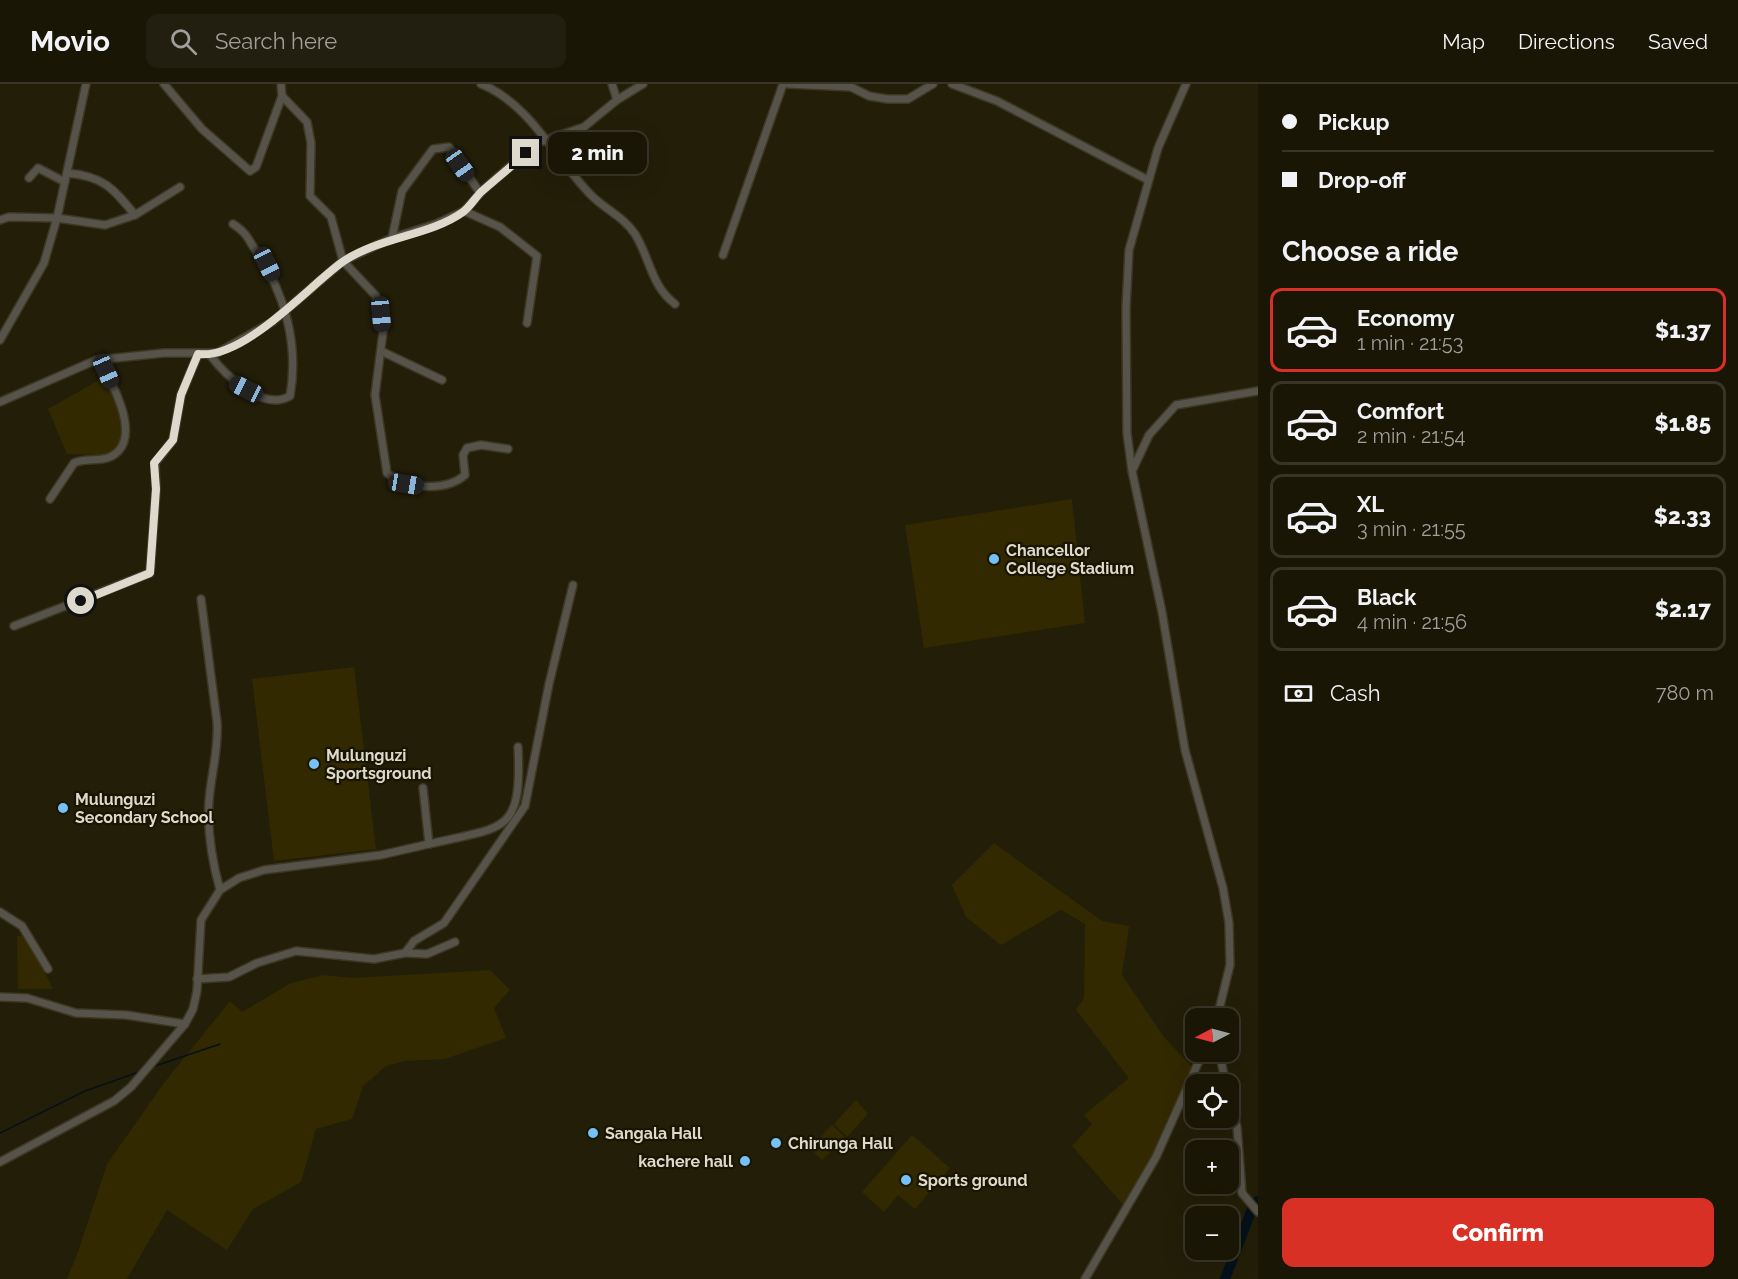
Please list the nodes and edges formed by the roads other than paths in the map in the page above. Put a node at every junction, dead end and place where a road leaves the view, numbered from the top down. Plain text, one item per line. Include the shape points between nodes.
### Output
1 (86, 84) edge
2 (164, 84) edge
3 (281, 84) edge
4 (481, 84) edge
5 (612, 84) edge
6 (643, 84) edge
7 (783, 84) edge
8 (788, 84) edge
9 (933, 84) edge
10 (952, 84) edge
11 (1186, 84) edge
12 (282, 96) junction
13 (617, 100) junction
14 (543, 140) junction
15 (67, 173) junction
16 (29, 178) dead end
17 (1148, 180) junction
18 (65, 182) junction
19 (180, 187) dead end
20 (480, 193) junction
21 (464, 211) junction
22 (135, 215) junction
23 (57, 218) junction
24 (0, 220) edge
25 (233, 224) dead end
26 (392, 238) junction
27 (723, 255) dead end
28 (343, 261) junction
29 (675, 304) dead end
30 (286, 311) junction
31 (527, 323) dead end
32 (0, 340) edge
33 (381, 351) junction
34 (198, 354) junction
35 (210, 355) junction
36 (96, 360) junction
37 (442, 380) dead end
38 (1258, 391) edge
39 (0, 402) edge
40 (508, 449) dead end
41 (1132, 471) junction
42 (50, 499) dead end
43 (573, 585) dead end
44 (201, 599) dead end
45 (14, 626) dead end
46 (518, 747) dead end
47 (423, 788) dead end
48 (429, 844) junction
49 (220, 890) junction
50 (0, 912) edge
51 (455, 942) dead end
52 (405, 953) junction
53 (48, 969) dead end
54 (197, 979) junction
55 (0, 997) edge
56 (1219, 1008) edge
57 (185, 1024) junction
58 (1199, 1062) edge
59 (1237, 1128) edge
60 (0, 1162) edge
61 (1255, 1209) edge
62 (1085, 1279) edge

1 - 15 street
2 - 12 street via 202,129 250,171 256,167
3 - 12 street
4 - 14 street via 516,106
5 - 13 street
6 - 13 street
7 - 27 street
8 - 9 street via 851,87 887,99 908,99
10 - 17 street via 996,101
11 - 17 street
12 - 28 street via 307,122 311,143 310,196 331,217
13 - 14 street via 584,127
14 - 20 street
14 - 29 street via 594,198 626,222 646,253 657,286
15 - 18 street
15 - 22 street via 96,178 108,185
16 - 18 street via 38,168
17 - 41 street via 1127,266 1127,433
18 - 23 street
19 - 22 street
20 - 21 street
20 - 26 street via 449,147 433,149 402,191
21 - 26 street
21 - 31 street via 500,227 537,256
22 - 23 street via 105,225
23 - 24 street
23 - 32 street via 39,274
25 - 30 street via 247,233 267,264
26 - 28 street
28 - 30 street
28 - 33 street via 376,296 381,314
30 - 35 street via 239,342
30 - 35 street via 291,336 291,389 284,400 273,400 235,383
33 - 37 street
33 - 40 street via 376,412 384,466 395,480 422,486 450,483 465,475 463,455 467,448 481,445
34 - 35 street
34 - 36 street
34 - 45 street via 181,395 173,440 154,463 150,573
36 - 39 street
36 - 42 street via 106,371 124,415 123,445 105,459 74,463
38 - 41 street via 1176,405 1149,435
41 - 56 street via 1162,612 1185,750 1229,923 1230,965
43 - 52 street via 521,813 444,923 414,941
44 - 49 street via 217,722 209,802 210,846
46 - 48 street via 518,796 505,822
47 - 48 street
48 - 49 street via 381,855 264,870 239,878
49 - 54 street via 201,920
50 - 53 street via 22,926
51 - 52 street via 427,954
52 - 54 street via 374,959 297,951 229,976
54 - 57 street via 193,1009
55 - 57 street via 27,998 76,1013 126,1015
57 - 60 street via 138,1080 114,1101
58 - 62 street via 1156,1157
59 - 61 street via 1242,1192

